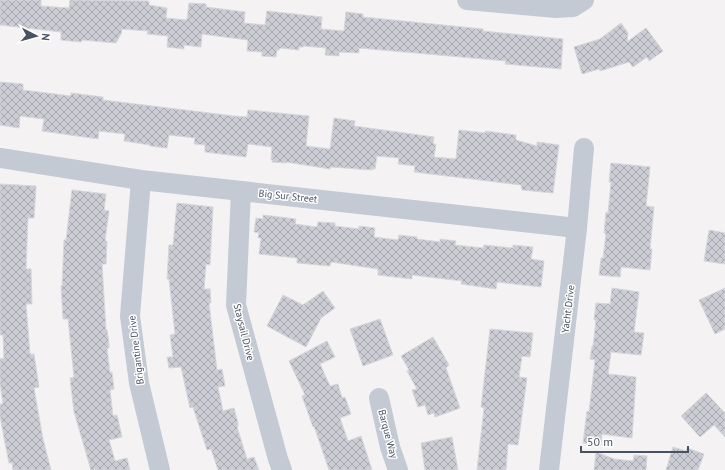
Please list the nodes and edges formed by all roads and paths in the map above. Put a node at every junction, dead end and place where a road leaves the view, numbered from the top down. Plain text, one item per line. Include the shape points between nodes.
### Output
1 (467, 0) edge
2 (584, 0) edge
3 (584, 148) dead end
4 (0, 158) edge
5 (141, 180) junction
6 (241, 191) junction
7 (577, 228) junction
8 (379, 398) dead end
9 (160, 470) edge
10 (282, 470) edge
11 (398, 470) edge
12 (549, 470) edge

1 - 2 street via 556,8 573,7
3 - 7 street, Yacht Drive
4 - 5 street, Big Sur Street
5 - 6 street, Big Sur Street
5 - 9 street, Brigantine Drive via 130,316 139,382
6 - 7 street, Big Sur Street
6 - 10 street, Staysail Drive via 236,305
7 - 12 street, Yacht Drive
8 - 11 street, Barque Way

